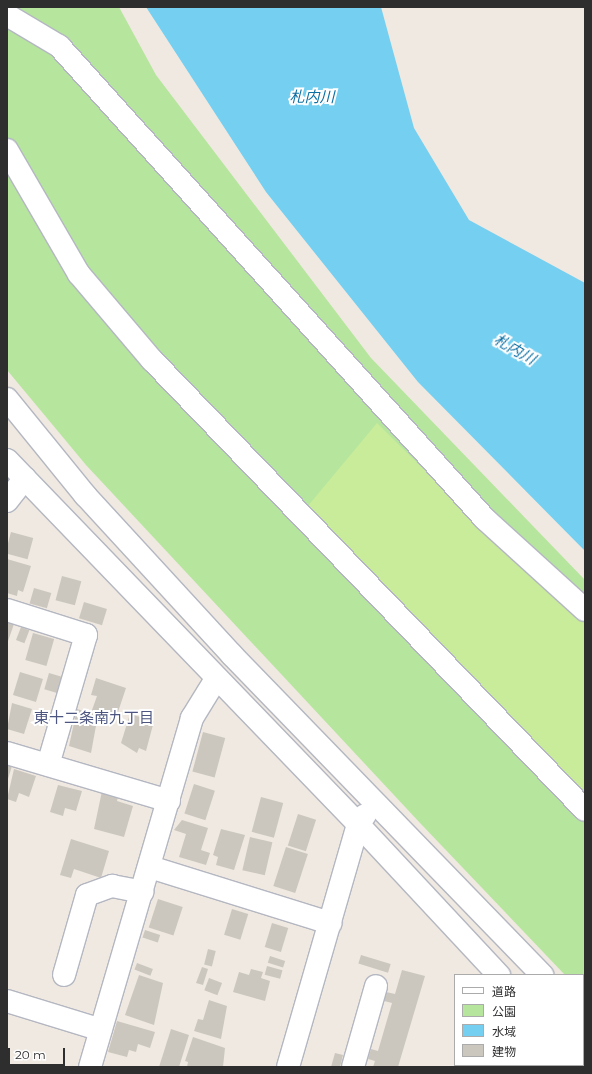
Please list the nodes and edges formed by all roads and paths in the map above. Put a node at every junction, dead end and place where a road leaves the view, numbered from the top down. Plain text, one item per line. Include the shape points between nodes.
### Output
1 (7, 15) edge
2 (7, 150) edge
3 (7, 399) edge
4 (7, 460) edge
5 (25, 478) junction
6 (7, 501) edge
7 (7, 610) edge
8 (585, 610) edge
9 (216, 679) junction
10 (7, 753) edge
11 (48, 765) junction
12 (169, 801) junction
13 (376, 802) junction
14 (585, 810) edge
15 (358, 824) junction
16 (150, 867) junction
17 (142, 892) junction
18 (330, 923) junction
19 (498, 974) edge
20 (541, 974) edge
21 (64, 975) dead end
22 (376, 986) dead end
23 (7, 1001) edge
24 (101, 1030) junction
25 (90, 1067) edge
26 (288, 1067) edge
27 (353, 1067) edge

1 - 8 street via 59,46 485,519
2 - 14 street via 79,274 152,360
3 - 13 street via 85,495 232,655
4 - 5 street
5 - 6 street
5 - 9 street
7 - 11 street via 86,635
9 - 12 street via 192,718
9 - 15 street
10 - 11 street
11 - 12 street
12 - 16 street
13 - 15 street
13 - 20 street
15 - 18 street
15 - 19 street
16 - 17 street
16 - 18 street
17 - 21 street via 112,886 87,895
17 - 24 street
18 - 26 street
22 - 27 street
23 - 24 street
24 - 25 street

